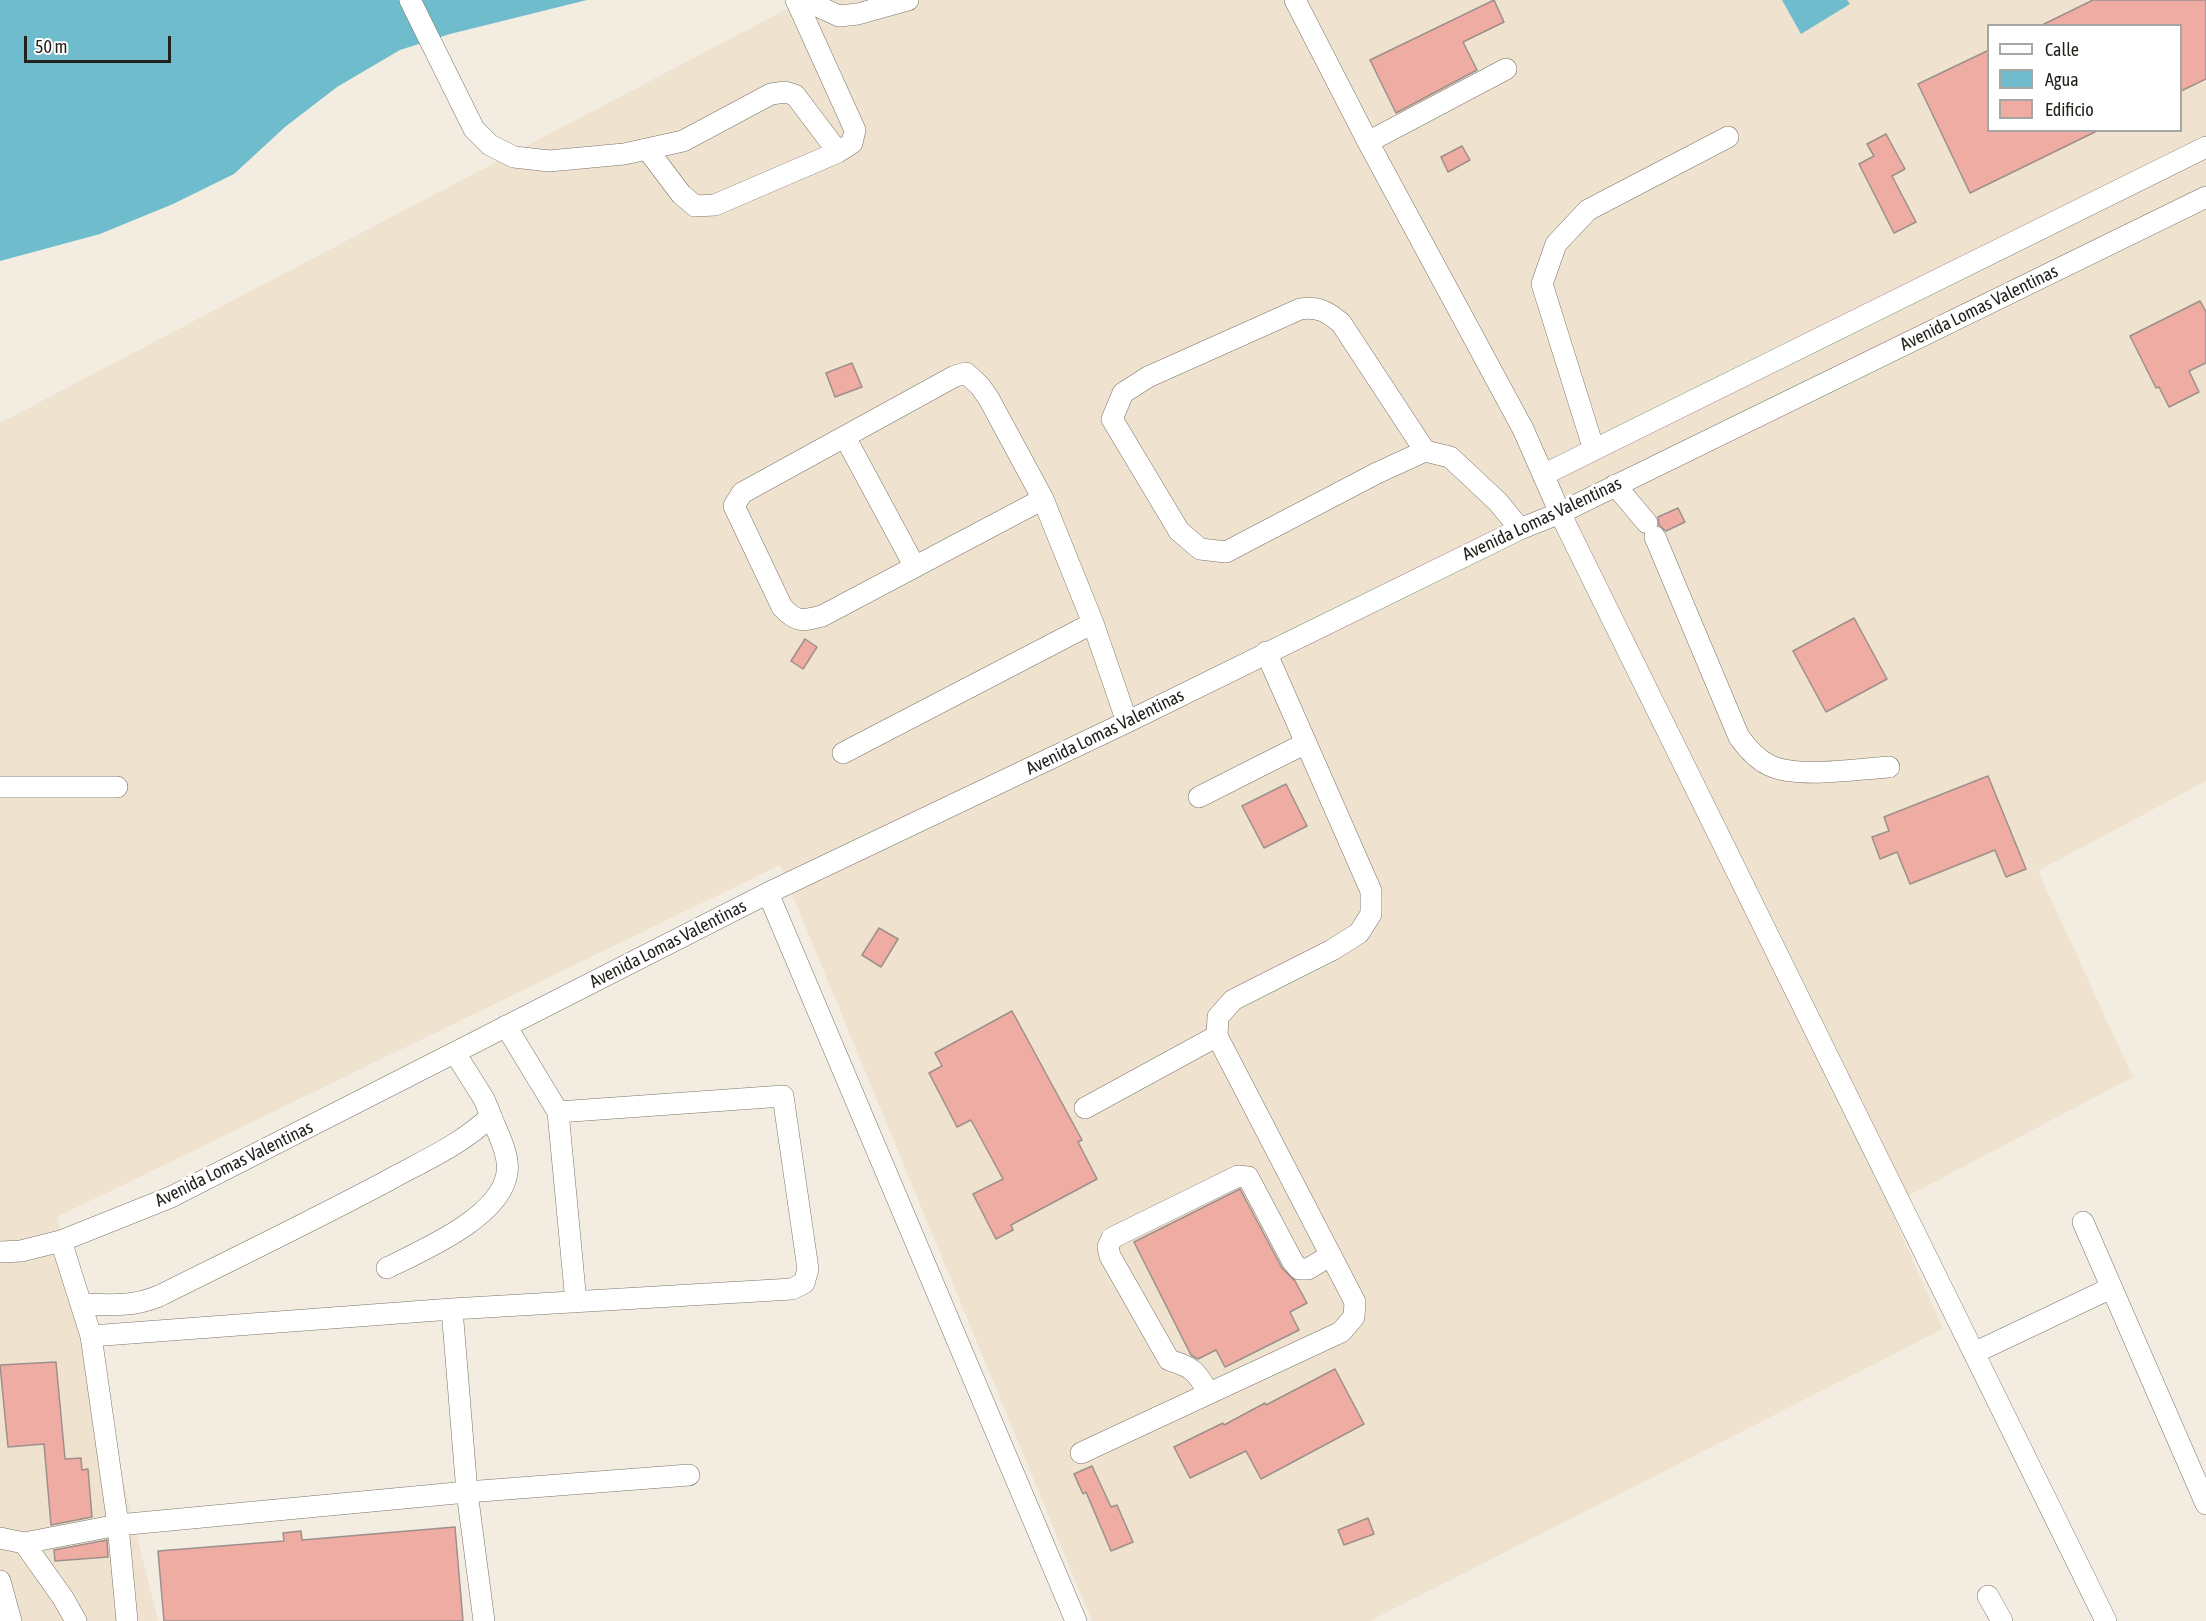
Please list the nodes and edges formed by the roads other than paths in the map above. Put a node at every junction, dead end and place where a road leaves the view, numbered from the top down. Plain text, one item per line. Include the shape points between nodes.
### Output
1 (410, 0) edge
2 (796, 0) edge
3 (804, 0) edge
4 (908, 0) edge
5 (1295, 0) edge
6 (1506, 69) dead end
7 (1728, 137) dead end
8 (1368, 142) junction
9 (2206, 147) edge
10 (647, 149) junction
11 (838, 152) junction
12 (2206, 197) edge
13 (845, 436) junction
14 (1594, 450) junction
15 (1425, 451) junction
16 (1543, 475) junction
17 (1615, 485) junction
18 (1044, 499) junction
19 (1560, 513) junction
20 (1520, 529) junction
21 (915, 567) junction
22 (1093, 623) junction
23 (1266, 652) junction
24 (1127, 722) junction
25 (1306, 742) junction
26 (843, 753) dead end
27 (1888, 767) dead end
28 (0, 787) edge
29 (117, 787) dead end
30 (1199, 797) dead end
31 (768, 893) junction
32 (506, 1026) junction
33 (1217, 1036) junction
34 (455, 1053) junction
35 (1084, 1108) dead end
36 (558, 1112) junction
37 (491, 1116) junction
38 (2083, 1222) dead end
39 (61, 1241) junction
40 (0, 1252) edge
41 (1331, 1255) junction
42 (387, 1268) dead end
43 (2111, 1288) junction
44 (576, 1302) junction
45 (82, 1304) junction
46 (452, 1309) junction
47 (91, 1336) junction
48 (1974, 1353) junction
49 (1208, 1393) junction
50 (1081, 1453) dead end
51 (688, 1475) dead end
52 (467, 1492) junction
53 (2206, 1504) edge
54 (118, 1525) junction
55 (0, 1538) edge
56 (24, 1543) junction
57 (0, 1581) edge
58 (1988, 1596) dead end
59 (11, 1621) edge
60 (76, 1621) edge
61 (127, 1621) edge
62 (484, 1621) edge
63 (1076, 1621) edge
64 (2002, 1621) edge
65 (2106, 1621) edge

1 - 10 street via 474,129 490,145 514,157 549,161
2 - 11 street via 855,130 852,143
3 - 4 street via 839,16
5 - 8 street
6 - 8 street
7 - 14 street via 1588,210 1557,244 1542,284
8 - 16 street via 1518,419
9 - 14 street
10 - 11 street via 695,207 715,205
10 - 11 street via 683,141 771,94 785,92 795,95
12 - 17 street, Avenida Lomas Valentinas
13 - 18 street via 966,373 989,399
13 - 21 street
13 - 21 street via 742,493 734,506 782,608 802,621 822,616
14 - 16 street
15 - 15 street via 1226,552 1200,549 1179,531 1112,419 1124,393 1148,376 1311,307 1328,312 1341,323
15 - 20 street via 1450,457 1498,502
16 - 19 street
17 - 19 street, Avenida Lomas Valentinas
17 - 27 street via 1651,530 1739,737 1749,751 1769,766 1795,773
18 - 21 street
18 - 22 street
19 - 20 street, Avenida Lomas Valentinas
19 - 48 street
20 - 23 street, Avenida Lomas Valentinas
22 - 24 street
22 - 26 street
23 - 24 street, Avenida Lomas Valentinas
23 - 25 street
24 - 31 street, Avenida Lomas Valentinas
25 - 30 street
25 - 33 street via 1371,891 1371,914 1359,933 1332,950 1233,1000 1218,1017
28 - 29 street
31 - 32 street, Avenida Lomas Valentinas
31 - 63 street
32 - 34 street, Avenida Lomas Valentinas
32 - 36 street
33 - 35 street
33 - 41 street
34 - 37 street
34 - 39 street, Avenida Lomas Valentinas via 171,1197
36 - 44 street
36 - 44 street via 783,1096 808,1269 804,1282 792,1289
37 - 42 street via 506,1160 508,1172 503,1188 491,1204 448,1238
37 - 45 street via 454,1144 337,1208 159,1296 126,1305
38 - 43 street
39 - 40 street, Avenida Lomas Valentinas
39 - 45 street
41 - 49 street via 1355,1302 1354,1317 1341,1332
41 - 49 street via 1308,1269 1299,1269 1248,1177 1238,1176 1112,1238 1110,1256 1169,1360 1188,1366 1199,1375
43 - 48 street
43 - 53 street
44 - 46 street
45 - 47 street
46 - 47 street
46 - 52 street
47 - 54 street
48 - 65 street
49 - 50 street
51 - 52 street
52 - 54 street
52 - 62 street
54 - 56 street
54 - 61 street
55 - 56 street
56 - 60 street
57 - 59 street
58 - 64 street

